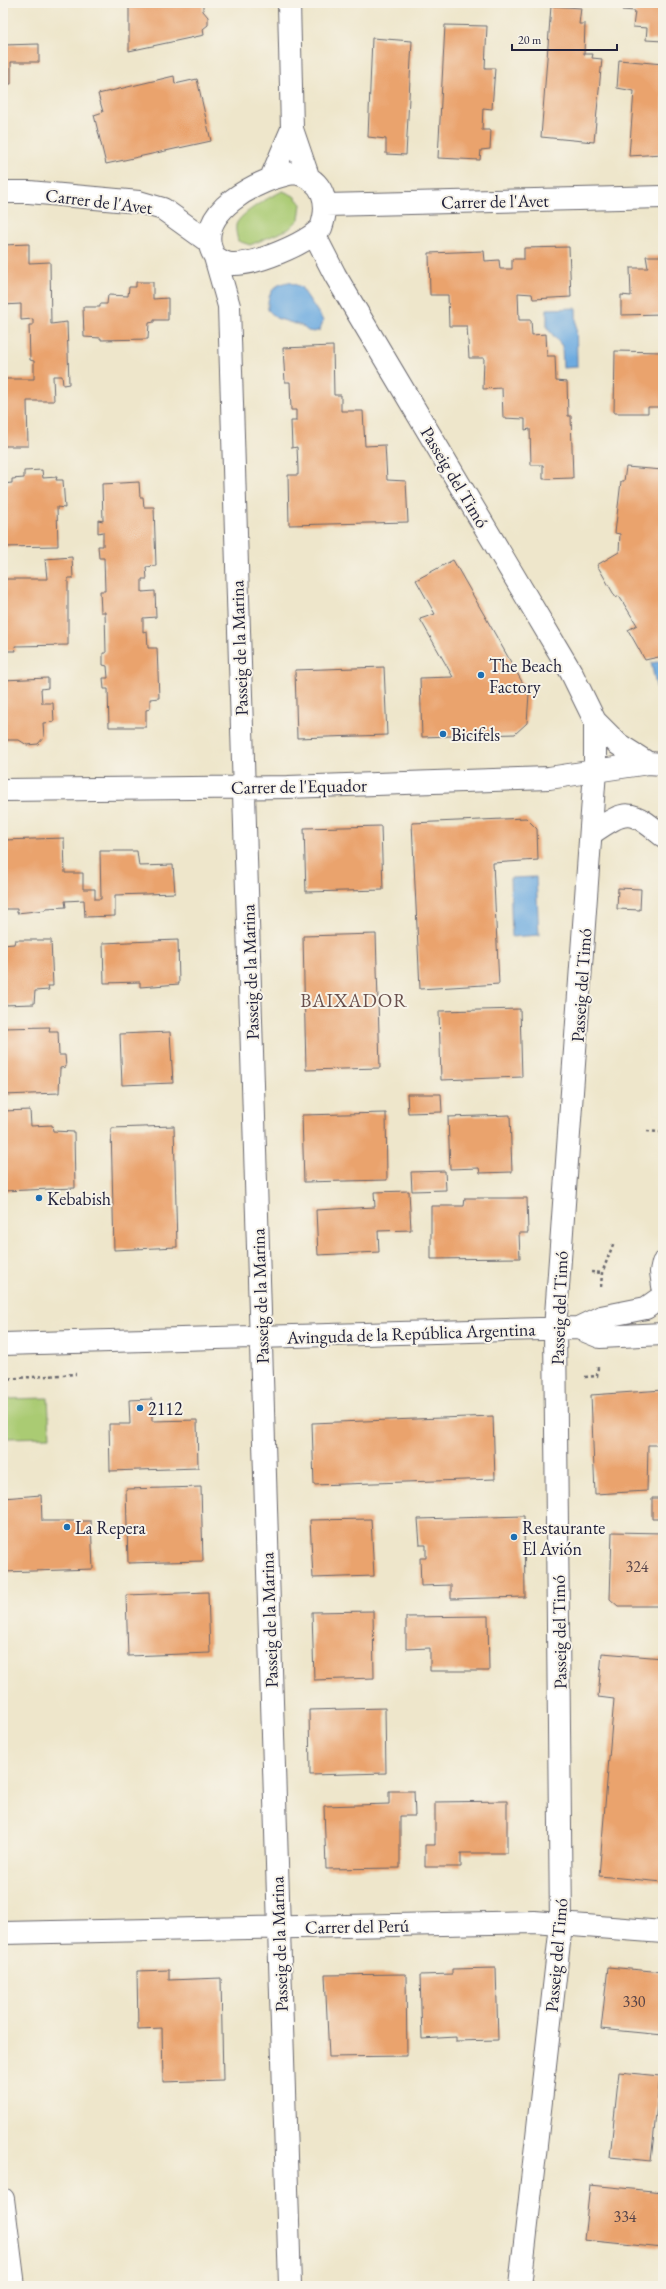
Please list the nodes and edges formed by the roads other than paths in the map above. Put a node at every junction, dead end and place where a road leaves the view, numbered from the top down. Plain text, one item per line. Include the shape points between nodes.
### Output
1 (289, 3) edge
2 (292, 129) junction
3 (308, 176) junction
4 (271, 178) junction
5 (3, 192) edge
6 (663, 197) edge
7 (326, 205) junction
8 (314, 234) junction
9 (212, 250) junction
10 (243, 264) junction
11 (228, 306) junction
12 (595, 721) junction
13 (655, 764) edge
14 (595, 771) junction
15 (243, 787) junction
16 (3, 790) edge
17 (592, 833) junction
18 (663, 836) edge
19 (663, 1263) edge
20 (663, 1286) edge
21 (663, 1296) edge
22 (578, 1328) junction
23 (555, 1329) junction
24 (663, 1334) edge
25 (262, 1338) junction
26 (3, 1344) edge
27 (561, 1925) junction
28 (279, 1927) junction
29 (663, 1932) edge
30 (3, 1933) edge
31 (3, 2199) edge
32 (14, 2286) edge
33 (290, 2286) edge
34 (520, 2286) edge

1 - 2 street
2 - 3 street
2 - 4 street
3 - 4 street via 296,173
3 - 7 street via 317,185
4 - 9 street via 217,214 212,222
5 - 9 street, Carrer de l'Avet via 139,202 163,209
6 - 7 street, Carrer de l'Avet
7 - 8 street via 321,228
8 - 10 street via 295,245
8 - 12 street, Passeig del Timó via 335,275 571,672
9 - 10 street via 230,264
9 - 11 street, Passeig de la Marina
10 - 11 street, Passeig de la Marina
11 - 15 street, Passeig de la Marina
12 - 13 street, Passeig del Timó via 618,744
12 - 14 street, Passeig del Timó
13 - 14 street, Passeig del Timó
14 - 15 street, Carrer de l'Equador via 549,778
14 - 17 street, Passeig del Timó
15 - 16 street, Carrer de l'Equador
15 - 25 street, Passeig de la Marina
17 - 18 street via 623,815 640,817
17 - 23 street, Passeig del Timó
19 - 20 street
21 - 22 street, Avinguda de la República Argentina via 646,1308 601,1317
22 - 23 street, Avinguda de la República Argentina
22 - 24 street, Avinguda de la República Argentina via 600,1337
23 - 25 street, Avinguda de la República Argentina
23 - 27 street, Passeig del Timó
25 - 26 street, Avinguda de la República Argentina
25 - 28 street, Passeig de la Marina
27 - 28 street, Carrer del Perú via 534,1922
27 - 29 street, Carrer del Perú
27 - 34 street, Passeig del Timó
28 - 30 street, Carrer del Perú
28 - 33 street, Passeig de la Marina
31 - 32 street

